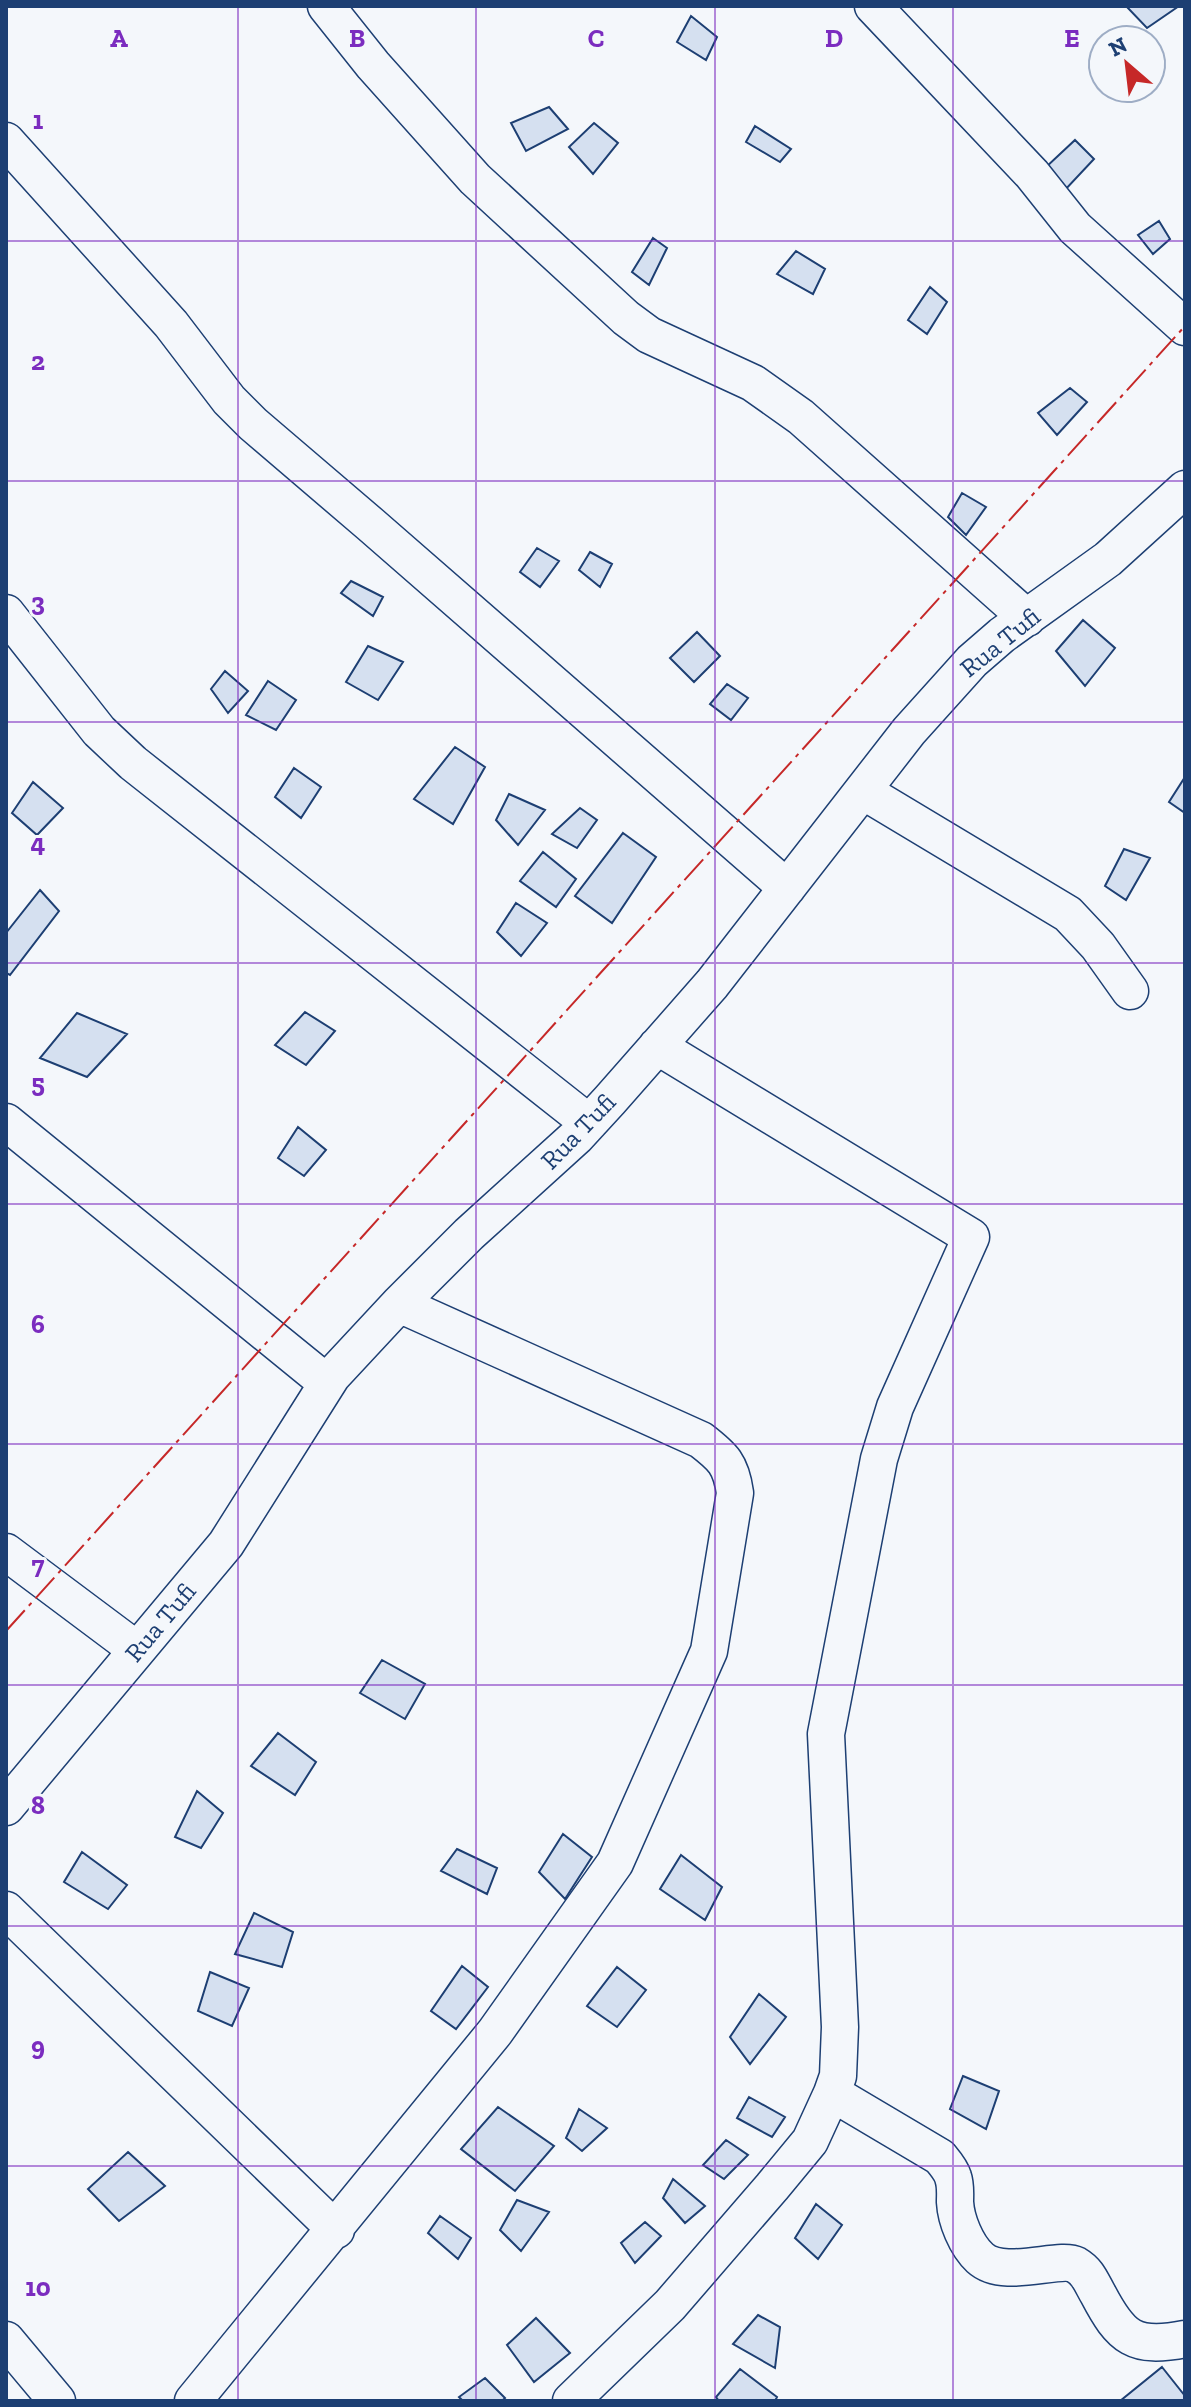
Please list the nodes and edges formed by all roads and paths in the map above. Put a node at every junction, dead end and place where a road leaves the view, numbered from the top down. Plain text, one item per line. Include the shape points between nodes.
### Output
1 (326, 6) edge
2 (873, 6) edge
3 (6, 141) edge
4 (1185, 327) edge
5 (1185, 489) edge
6 (6, 613) edge
7 (1027, 618) junction
8 (863, 791) junction
9 (787, 888) junction
10 (1130, 991) dead end
11 (657, 1046) junction
12 (6, 1122) edge
13 (589, 1123) junction
14 (399, 1304) junction
15 (327, 1383) junction
16 (6, 1552) edge
17 (137, 1650) junction
18 (6, 1807) edge
19 (6, 1910) edge
20 (832, 2093) junction
21 (336, 2230) junction
22 (1185, 2339) edge
23 (6, 2340) edge
24 (57, 2401) edge
25 (193, 2401) edge
26 (571, 2401) edge

1 - 7 street via 475,179 626,318 649,335 753,383 801,417
2 - 4 street via 1032,174 1075,228
3 - 9 street via 253,424
5 - 7 street, Rua Tufi via 1108,559
6 - 13 street via 91,721 133,763
7 - 8 street, Rua Tufi via 972,661
8 - 9 street, Rua Tufi
8 - 10 street via 1068,914
9 - 11 street, Rua Tufi
11 - 13 street, Rua Tufi
11 - 20 street via 971,1237 895,1407 879,1459 826,1734 840,2027
12 - 15 street
13 - 14 street, Rua Tufi
14 - 15 street, Rua Tufi
14 - 21 street via 701,1440 732,1472 735,1493 709,1651 615,1863 495,2032
15 - 17 street, Rua Tufi via 236,1530
16 - 17 street
17 - 18 street, Rua Tufi
19 - 21 street
20 - 22 street via 940,2157 952,2173 960,2225 979,2257 1011,2267 1071,2263 1086,2271 1105,2309 1131,2338 1147,2343
20 - 26 street via 810,2141 772,2187 670,2305
21 - 25 street
23 - 24 street

